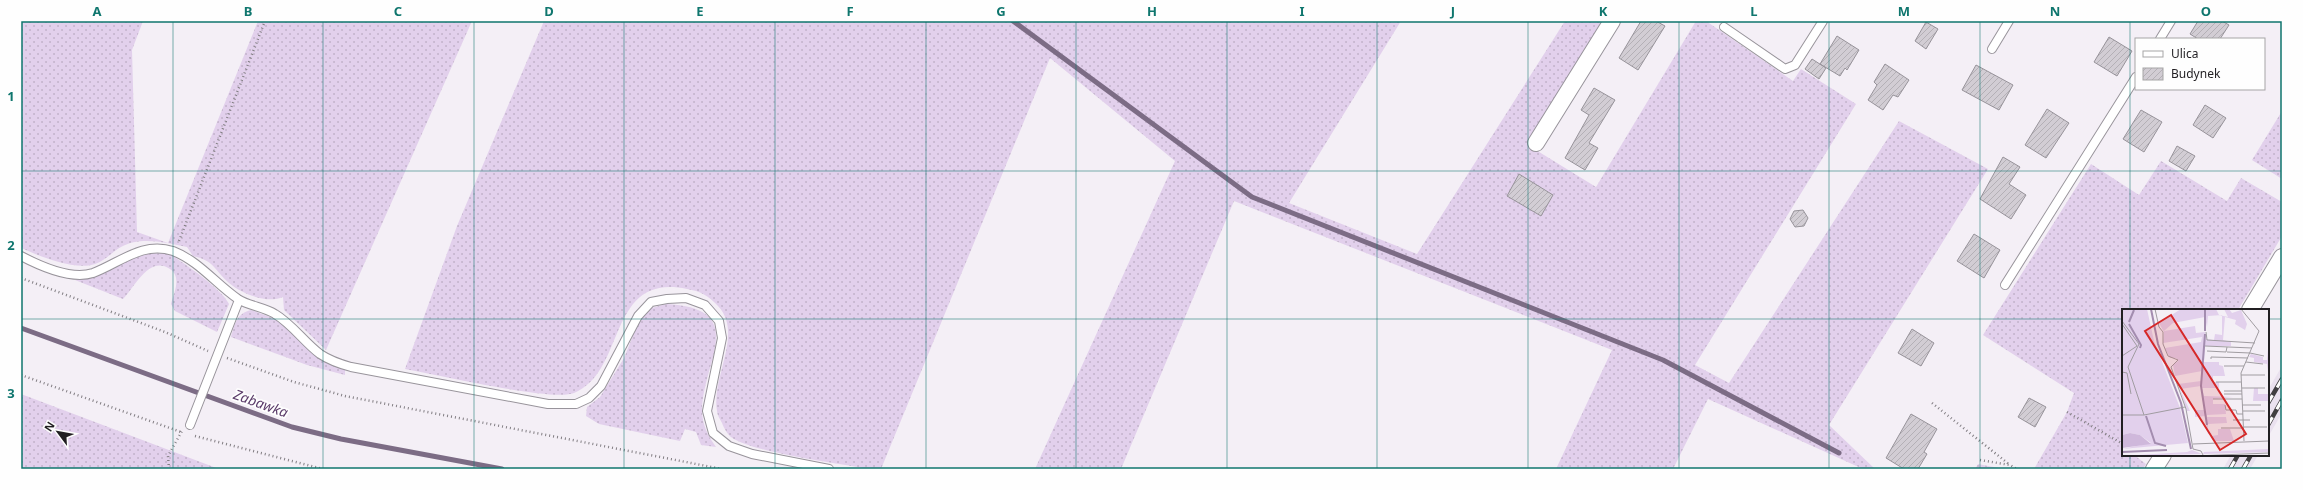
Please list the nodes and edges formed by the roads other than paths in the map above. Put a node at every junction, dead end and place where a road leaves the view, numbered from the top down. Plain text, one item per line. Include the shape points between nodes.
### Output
1 (1612, 21) edge
2 (1823, 21) edge
3 (2009, 21) edge
4 (2171, 21) edge
5 (1724, 27) dead end
6 (2161, 38) edge
7 (1992, 49) dead end
8 (2135, 79) edge
9 (1536, 143) dead end
10 (21, 256) edge
11 (2282, 257) edge
12 (2005, 285) dead end
13 (239, 300) junction
14 (2251, 309) edge
15 (190, 425) road end
16 (2162, 456) edge
17 (829, 469) edge
18 (2154, 469) edge

1 - 9 street
2 - 5 lane via 1795,65 1785,69
3 - 7 lane
4 - 6 lane
8 - 12 lane
10 - 13 lane via 60,271 76,274 93,273 142,249 159,248 176,253 210,274
11 - 14 street
13 - 15 lane
13 - 17 lane via 273,312 321,354 351,367 548,404 576,404 589,398 601,386 638,316 651,302 686,298 704,305 720,321 722,338 707,411 713,433 729,446 752,454
16 - 18 street

